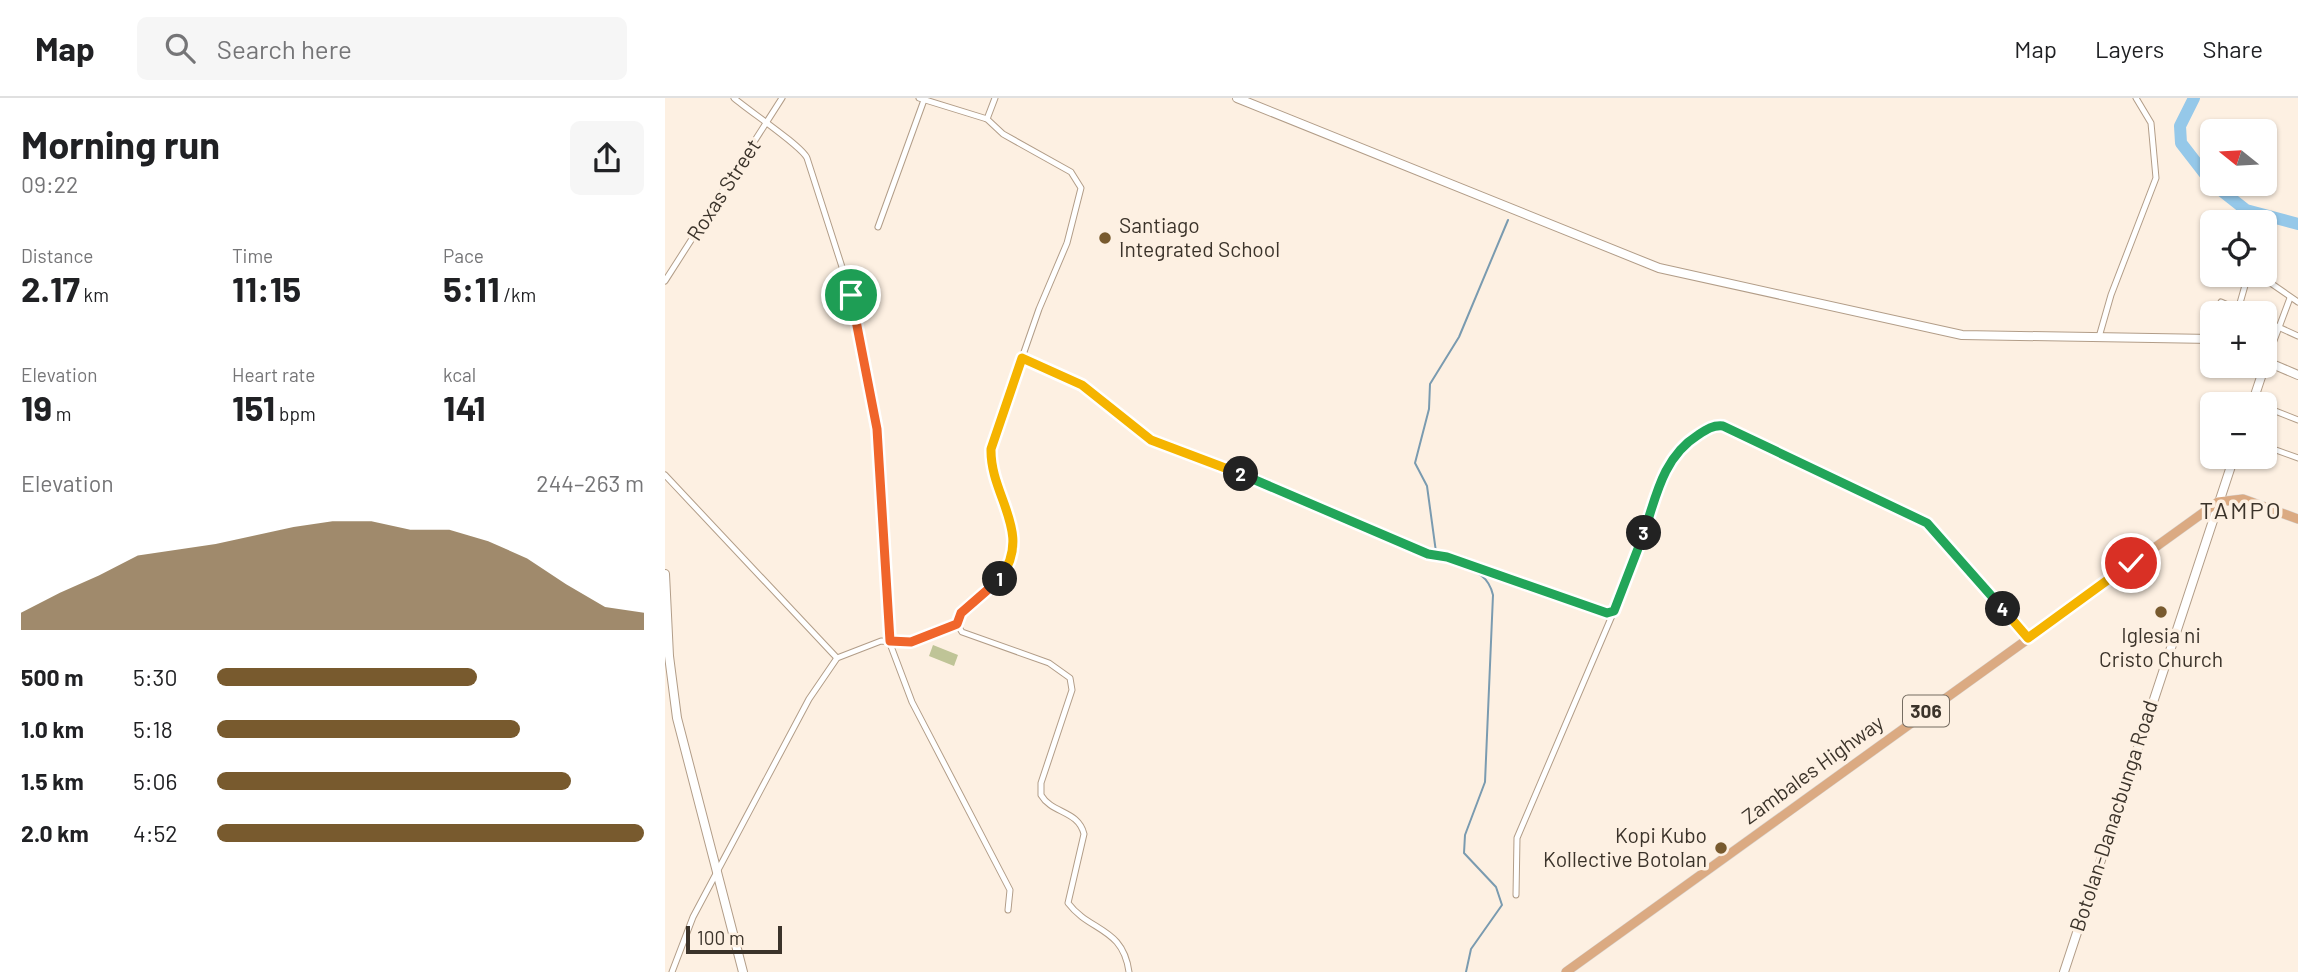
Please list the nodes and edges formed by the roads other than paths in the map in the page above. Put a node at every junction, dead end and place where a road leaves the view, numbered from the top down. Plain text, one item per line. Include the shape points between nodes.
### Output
1 (734, 98) edge
2 (782, 98) edge
3 (995, 98) edge
4 (1237, 98) edge
5 (2136, 98) edge
6 (921, 99) edge
7 (987, 119) junction
8 (766, 125) junction
9 (878, 227) dead end
10 (665, 281) edge
11 (2275, 287) edge
12 (2290, 298) junction
13 (2298, 302) edge
14 (2278, 327) joint
15 (2298, 336) edge
16 (2099, 337) junction
17 (2200, 339) edge
18 (1022, 358) junction
19 (2277, 366) edge
20 (2298, 375) edge
21 (2277, 412) edge
22 (2298, 420) edge
23 (2277, 450) edge
24 (2298, 458) edge
25 (2230, 469) edge
26 (665, 475) edge
27 (2218, 502) junction
28 (2298, 519) edge
29 (665, 574) edge
30 (1614, 611) junction
31 (957, 624) junction
32 (2028, 638) junction
33 (890, 641) junction
34 (837, 658) junction
35 (719, 870) junction
36 (1516, 894) dead end
37 (1008, 910) dead end
38 (672, 972) edge
39 (743, 972) edge
40 (1129, 972) edge
41 (1566, 972) edge
42 (2064, 972) edge

1 - 8 street
2 - 8 street, Roxas Street
3 - 7 street
4 - 16 street via 1649,265 1962,335
5 - 16 street via 2151,123 2157,178
6 - 7 street
6 - 9 street
7 - 18 street via 1003,134 1071,172 1081,188 1067,243
8 - 10 street, Roxas Street
8 - 33 street via 805,153 854,306 877,429
11 - 12 street
12 - 13 street
12 - 14 street
14 - 15 street
16 - 17 street
18 - 30 street via 1082,385 1155,442 1434,555 1607,613
18 - 31 street via 991,449 1011,524 1012,557 999,581 961,613
19 - 20 street
21 - 22 street
23 - 24 street
25 - 27 street, Botolan-Danacbunga Road
26 - 34 street
27 - 28 main road via 2243,499
27 - 32 main road, Zambales Highway / 306
27 - 42 street, Botolan-Danacbunga Road
29 - 35 street via 672,689
30 - 32 street via 1672,456 1696,435 1718,426 1927,523
30 - 36 street via 1517,838
31 - 33 street via 911,642
31 - 40 street via 962,632 1058,667 1070,678 1072,690 1041,795 1073,816 1083,829 1068,903 1117,940
32 - 41 main road, Zambales Highway / 306
33 - 34 street via 868,644
33 - 37 street via 912,702 1010,890
34 - 35 street via 809,699
35 - 38 street via 693,917
35 - 39 street

